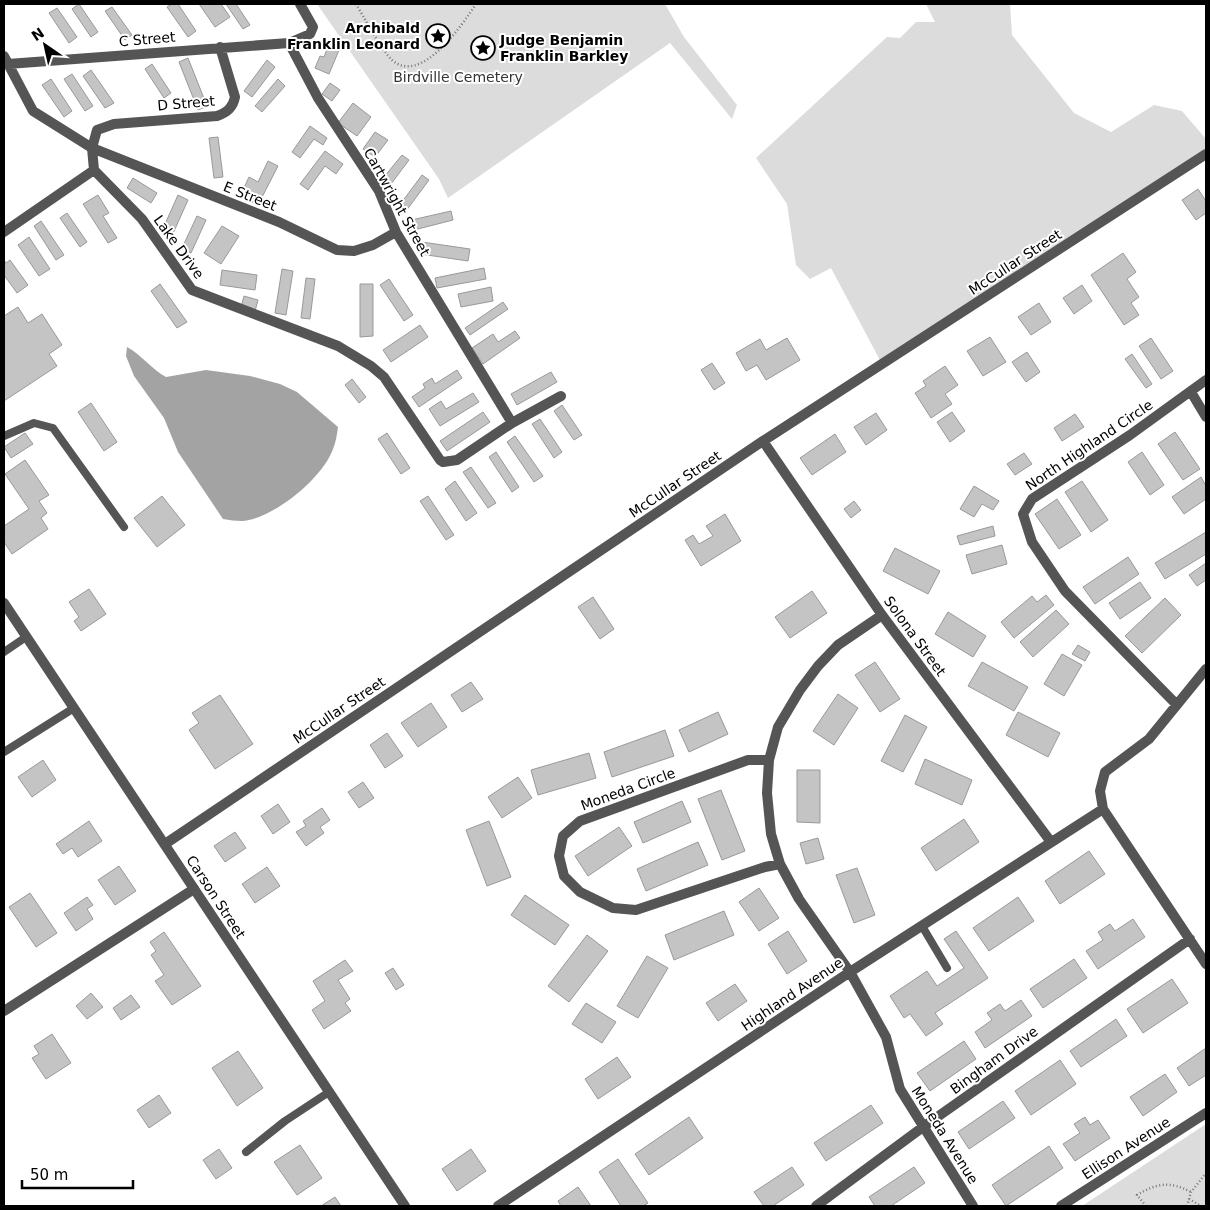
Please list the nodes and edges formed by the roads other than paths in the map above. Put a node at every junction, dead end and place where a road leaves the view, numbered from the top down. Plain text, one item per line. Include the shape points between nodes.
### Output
1 (300, 4) edge
2 (289, 43) junction
3 (220, 47) junction
4 (6, 60) edge
5 (92, 148) junction
6 (1206, 154) edge
7 (94, 170) junction
8 (4, 232) edge
9 (396, 232) junction
10 (1206, 380) edge
11 (1191, 392) junction
12 (561, 396) dead end
13 (1206, 417) edge
14 (512, 423) junction
15 (4, 436) edge
16 (763, 441) junction
17 (124, 527) dead end
18 (4, 603) edge
19 (882, 615) junction
20 (26, 637) junction
21 (4, 652) edge
22 (1206, 669) edge
23 (1177, 705) junction
24 (74, 708) junction
25 (4, 752) edge
26 (769, 760) junction
27 (1104, 809) junction
28 (1051, 842) junction
29 (165, 844) junction
30 (780, 864) junction
31 (194, 889) junction
32 (922, 926) junction
33 (1190, 939) junction
34 (1206, 964) edge
35 (947, 968) dead end
36 (850, 972) junction
37 (4, 1011) edge
38 (329, 1092) junction
39 (1206, 1113) edge
40 (923, 1127) junction
41 (246, 1152) dead end
42 (405, 1206) edge
43 (498, 1206) edge
44 (816, 1206) edge
45 (973, 1206) edge
46 (1061, 1206) edge

1 - 2 street via 313,26 310,34
2 - 3 street, C Street
2 - 9 street, Cartwright Street via 318,98 379,191
3 - 4 street, C Street
3 - 5 street, D Street via 235,97 226,113 114,124 97,130
4 - 5 street via 33,111
5 - 7 street
5 - 9 street, E Street via 279,222 337,250 354,252
6 - 16 street, McCullar Street
7 - 8 street
7 - 14 street, Lake Drive via 142,219 192,290 338,346 361,358 384,377 440,460 457,460
9 - 14 street, Cartwright Street
10 - 11 street, North Highland Circle
11 - 13 street
11 - 23 street, North Highland Circle via 1032,499 1022,514 1032,542 1065,591
12 - 14 street
15 - 17 lane via 34,423 53,428
16 - 19 street, Solona Street
16 - 29 street, McCullar Street
18 - 20 street, Carson Street
19 - 26 street, Moneda Avenue via 838,645 818,666 778,727
19 - 28 street, Solona Street
20 - 21 lane
20 - 24 street, Carson Street
22 - 23 street
23 - 27 street via 1149,739 1105,772 1100,791
24 - 25 lane
24 - 29 street, Carson Street
26 - 30 street, Moneda Avenue via 767,793 771,834
26 - 30 street, Moneda Circle via 748,760 580,821 563,836 559,856 564,876 580,892 613,908 636,910
27 - 28 street, Highland Avenue
27 - 33 street
28 - 32 street, Highland Avenue
29 - 31 street, Carson Street
30 - 36 street, Moneda Avenue via 799,899
31 - 37 street
31 - 38 street, Carson Street
32 - 35 lane
32 - 36 street, Highland Avenue
33 - 34 street
33 - 40 street, Bingham Drive
36 - 40 street, Moneda Avenue via 886,1037 900,1089
36 - 43 street, Highland Avenue
38 - 41 lane
38 - 42 street, Carson Street
39 - 46 street, Ellison Avenue
40 - 44 street, Bingham Drive
40 - 45 street, Moneda Avenue

